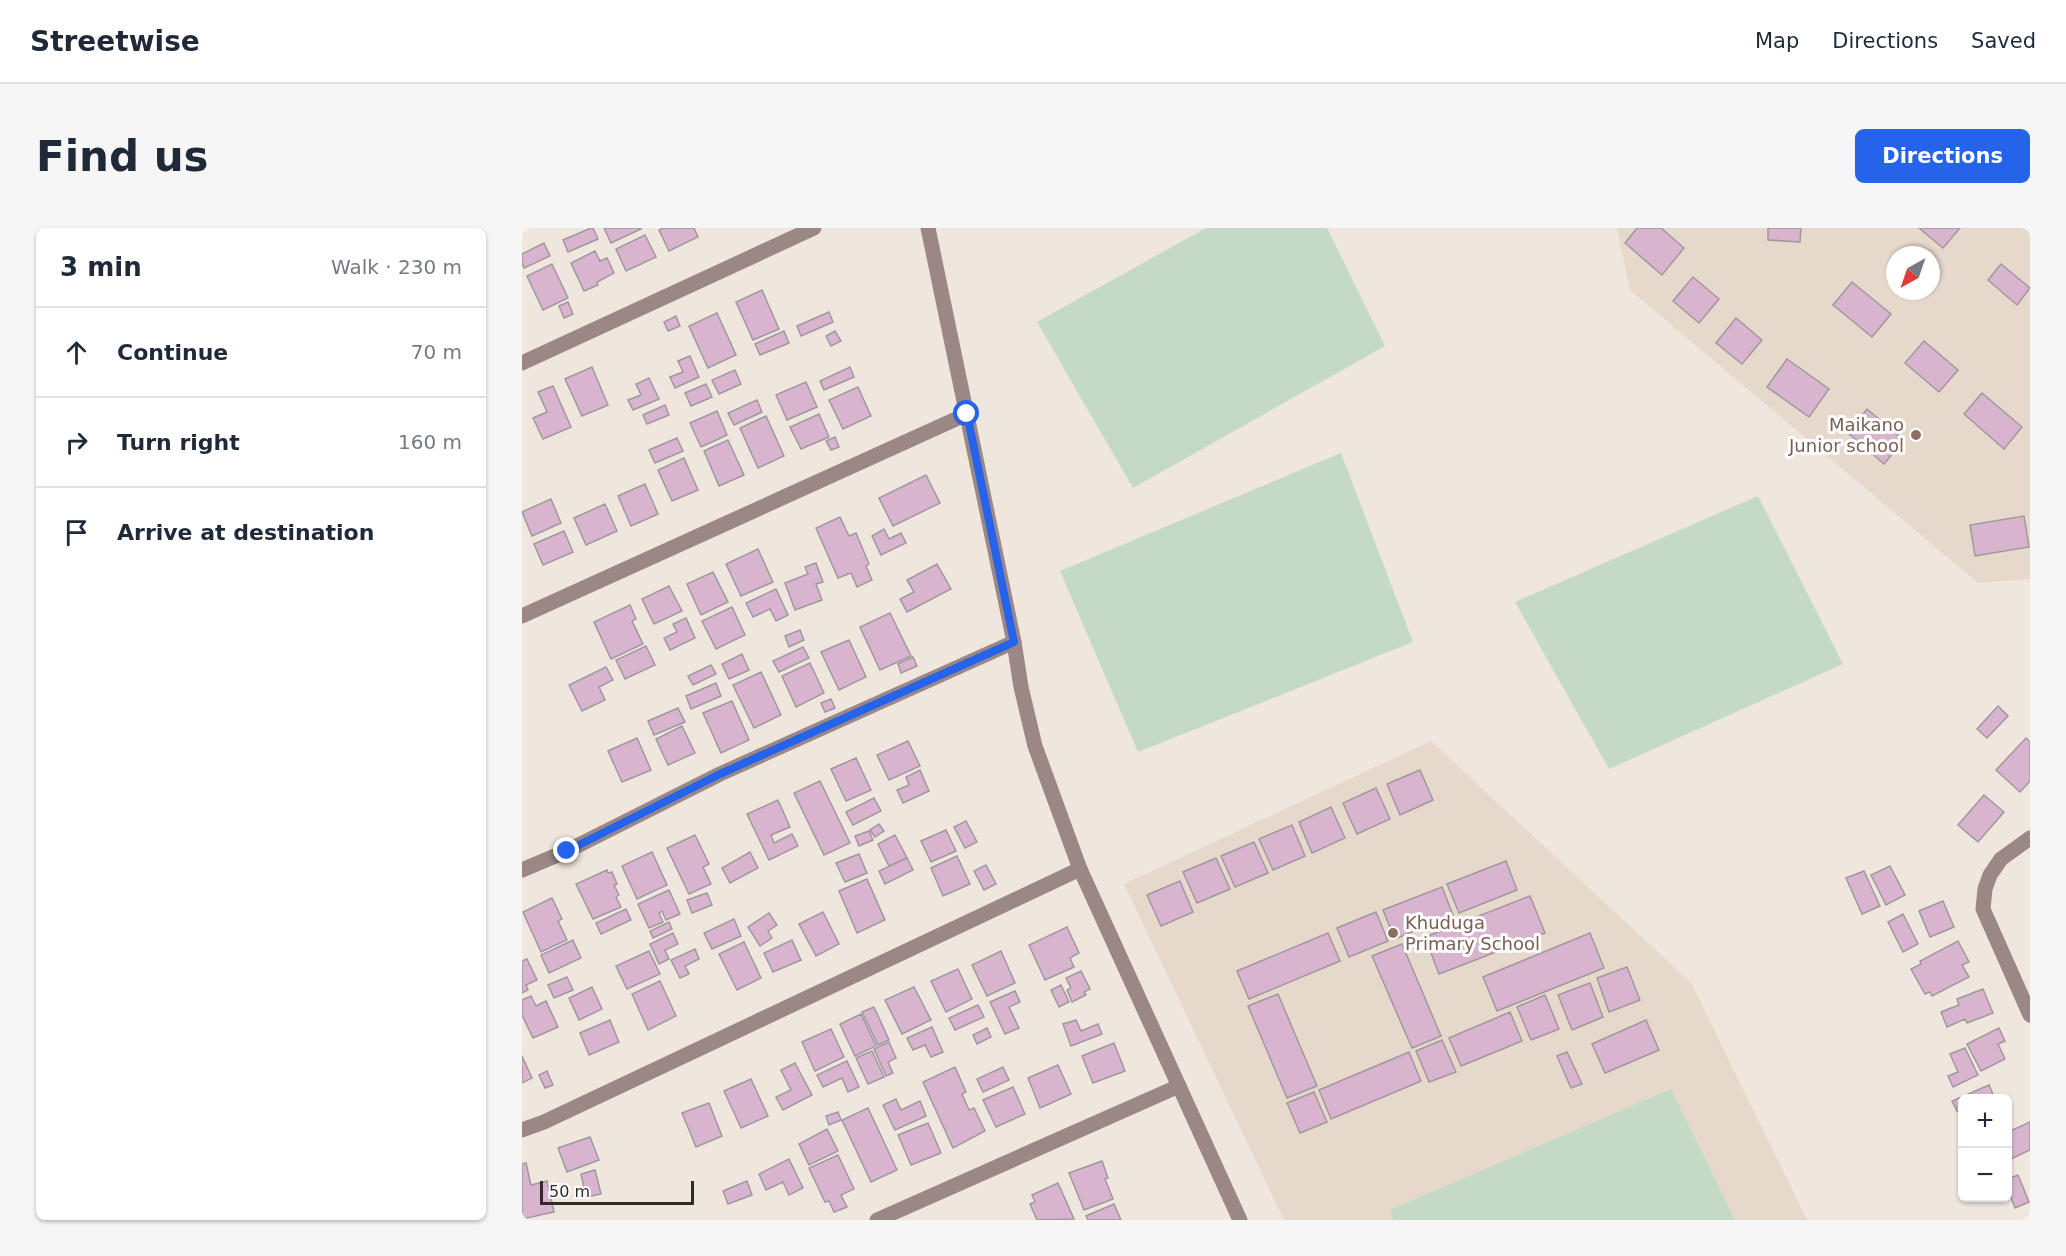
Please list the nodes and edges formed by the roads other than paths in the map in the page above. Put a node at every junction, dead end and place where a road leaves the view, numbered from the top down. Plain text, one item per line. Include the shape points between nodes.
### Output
1 (814, 228) edge
2 (928, 228) edge
3 (522, 363) edge
4 (967, 414) junction
5 (522, 616) edge
6 (1014, 642) junction
7 (2030, 838) edge
8 (1080, 869) junction
9 (522, 870) edge
10 (2030, 1015) edge
11 (1179, 1086) junction
12 (522, 1130) edge
13 (877, 1220) edge
14 (1240, 1220) edge

1 - 3 street
2 - 4 street
4 - 5 street
4 - 6 street
6 - 8 street via 1035,746
6 - 9 street via 720,774
7 - 10 street via 2001,859 1990,874 1983,909
8 - 11 street
8 - 12 street
11 - 13 street
11 - 14 street

